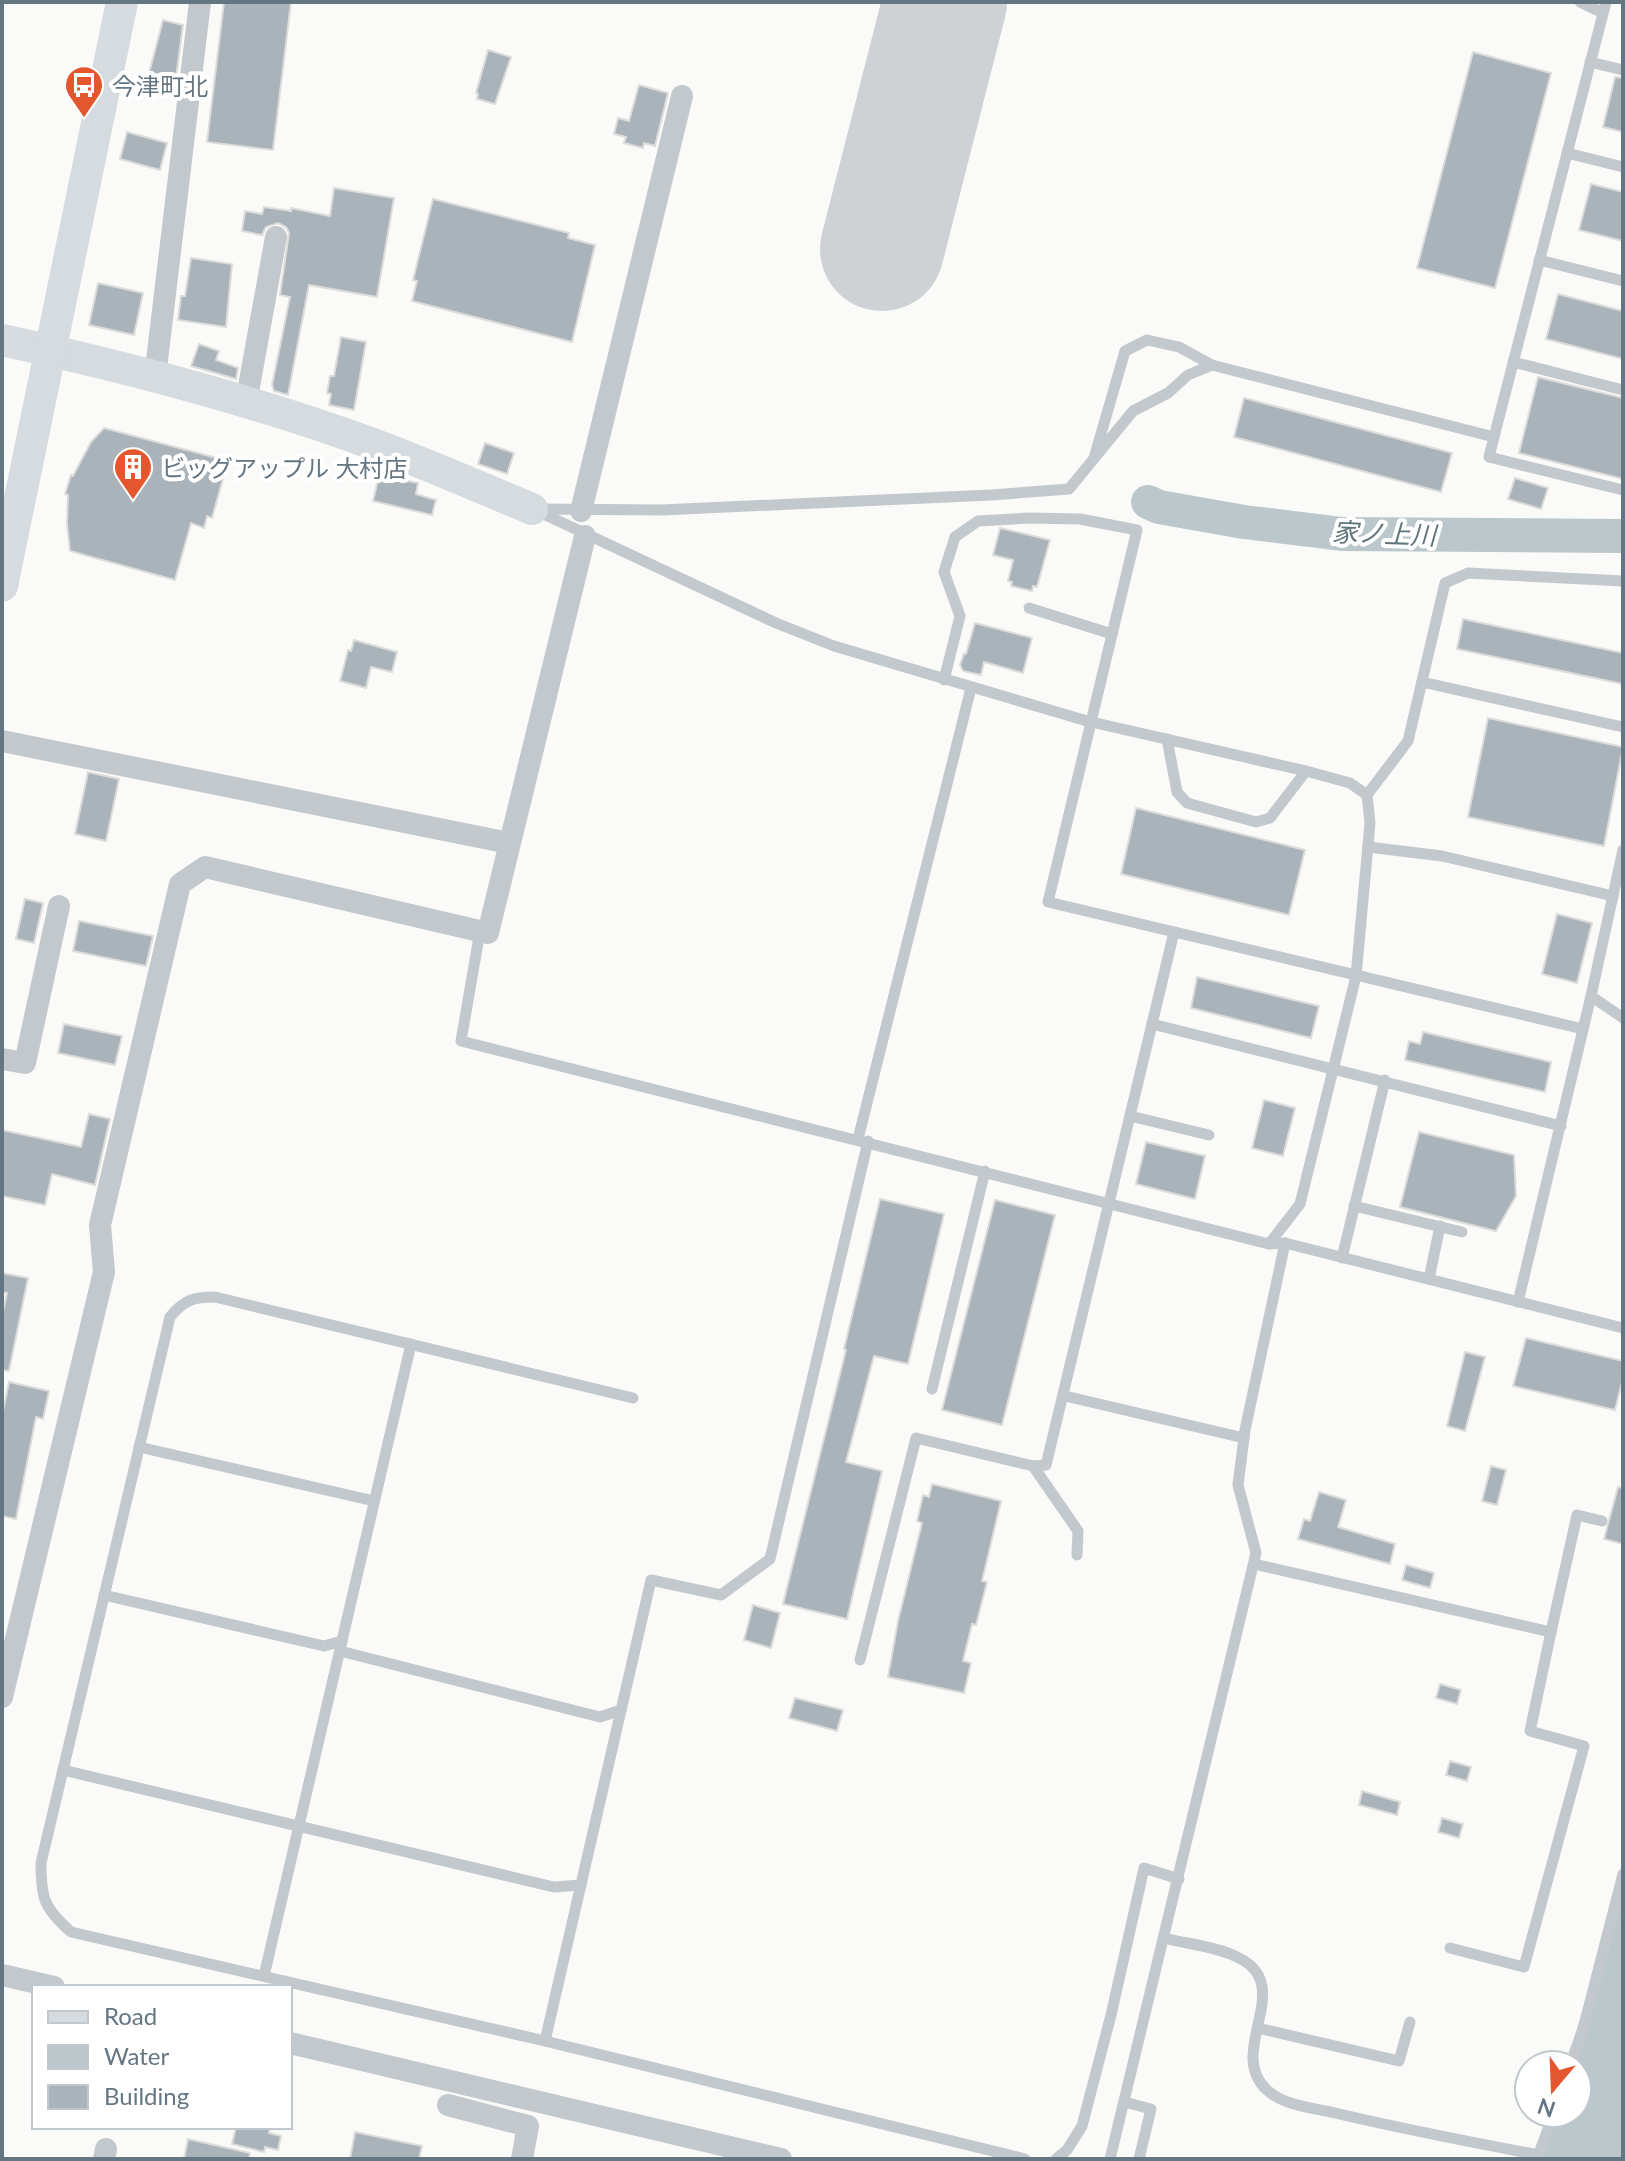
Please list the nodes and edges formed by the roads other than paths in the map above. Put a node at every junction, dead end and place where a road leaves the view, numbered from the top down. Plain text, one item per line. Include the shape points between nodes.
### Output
1 (122, 2) edge
2 (200, 2) edge
3 (1580, 2) edge
4 (1605, 7) edge
5 (1590, 62) junction
6 (1623, 70) edge
7 (682, 96) dead end
8 (1567, 153) junction
9 (1623, 167) edge
10 (276, 237) dead end
11 (1539, 260) junction
12 (1623, 281) edge
13 (2, 340) edge
14 (50, 350) junction
15 (1513, 362) junction
16 (1212, 365) junction
17 (155, 377) junction
18 (1623, 390) edge
19 (246, 403) junction
20 (1494, 437) junction
21 (1094, 458) junction
22 (1623, 490) edge
23 (532, 509) junction
24 (581, 511) junction
25 (585, 536) junction
26 (1623, 581) edge
27 (2, 586) edge
28 (1029, 608) dead end
29 (1112, 634) junction
30 (944, 680) junction
31 (1422, 682) junction
32 (971, 688) junction
33 (1091, 722) junction
34 (1623, 727) edge
35 (1167, 739) junction
36 (2, 741) edge
37 (1306, 771) junction
38 (1367, 795) junction
39 (509, 843) junction
40 (1368, 847) junction
41 (1623, 850) edge
42 (1613, 896) junction
43 (59, 906) dead end
44 (480, 931) junction
45 (1174, 932) junction
46 (1356, 976) junction
47 (1591, 996) junction
48 (1623, 1018) edge
49 (1152, 1024) junction
50 (1583, 1029) junction
51 (2, 1059) edge
52 (1333, 1067) junction
53 (1385, 1080) junction
54 (1130, 1116) junction
55 (1561, 1126) junction
56 (1209, 1135) dead end
57 (863, 1140) junction
58 (985, 1171) junction
59 (1110, 1203) junction
60 (1354, 1206) junction
61 (1440, 1226) junction
62 (1462, 1232) dead end
63 (1285, 1243) junction
64 (1269, 1244) junction
65 (1342, 1258) junction
66 (1429, 1279) junction
67 (1518, 1302) junction
68 (1623, 1328) edge
69 (411, 1344) junction
70 (932, 1389) dead end
71 (1065, 1396) junction
72 (633, 1398) dead end
73 (1244, 1438) junction
74 (139, 1447) junction
75 (1033, 1466) junction
76 (374, 1501) junction
77 (1602, 1521) dead end
78 (1077, 1555) dead end
79 (1254, 1564) junction
80 (104, 1595) junction
81 (1551, 1632) junction
82 (341, 1646) junction
83 (860, 1660) dead end
84 (2, 1697) edge
85 (621, 1710) junction
86 (63, 1770) junction
87 (298, 1828) junction
88 (1623, 1874) edge
89 (1179, 1879) junction
90 (581, 1885) junction
91 (1164, 1938) junction
92 (1450, 1948) dead end
93 (2, 1975) edge
94 (264, 1976) junction
95 (45, 1985) edge
96 (1410, 2022) dead end
97 (1258, 2028) junction
98 (545, 2041) junction
99 (292, 2043) edge
100 (1576, 2049) edge
101 (1124, 2102) junction
102 (448, 2105) dead end
103 (1548, 2129) edge
104 (1538, 2157) edge
105 (522, 2159) edge
106 (781, 2159) edge
107 (1025, 2159) edge
108 (1056, 2159) edge
109 (1110, 2159) edge
110 (1139, 2159) edge

1 - 14 street
2 - 17 street
3 - 4 lane
4 - 5 lane
5 - 6 lane
5 - 8 lane
7 - 24 street
8 - 9 lane
8 - 11 lane
10 - 19 street
11 - 12 lane
11 - 15 lane
13 - 14 street
14 - 17 street
14 - 27 street
15 - 18 lane
15 - 20 lane
16 - 20 lane
16 - 21 lane via 1133,411
16 - 21 lane via 1179,347 1147,340 1125,351
17 - 19 street
19 - 23 street via 374,444
20 - 22 lane via 1489,457
21 - 24 lane via 1069,489
23 - 24 lane
23 - 25 lane
25 - 30 lane via 776,623
25 - 39 street
26 - 31 lane via 1468,573 1445,583
28 - 29 lane
29 - 30 lane via 1137,530 1080,519 978,521 955,537 944,572 960,616
29 - 33 lane
30 - 32 lane
31 - 34 lane
31 - 38 lane via 1408,741
32 - 33 lane
32 - 57 lane
33 - 35 lane
33 - 45 lane via 1048,902
35 - 37 lane
35 - 37 lane via 1177,792 1187,803 1256,822 1270,818
36 - 39 street
37 - 38 lane via 1350,783
38 - 40 lane
39 - 44 street via 488,933
40 - 42 lane via 1442,856
40 - 46 lane
41 - 42 lane
42 - 47 lane
43 - 51 street via 25,1063
44 - 57 lane via 461,1041
44 - 84 street via 205,867 180,884 100,1225 104,1272
45 - 46 lane
45 - 49 lane
46 - 50 lane
46 - 52 lane
47 - 48 lane
47 - 50 lane
49 - 52 lane
49 - 54 lane
50 - 55 lane
52 - 53 lane
52 - 64 lane via 1300,1204
53 - 55 lane
53 - 60 lane
54 - 56 lane
54 - 59 lane
55 - 67 lane
57 - 58 lane
57 - 85 lane via 770,1559 721,1595 651,1580
58 - 59 lane
58 - 70 lane
59 - 64 lane
59 - 71 lane
60 - 61 lane
60 - 65 lane
61 - 62 lane
61 - 66 lane
63 - 64 lane
63 - 65 lane
63 - 73 lane
65 - 66 lane
66 - 67 lane
67 - 68 lane
69 - 72 lane
69 - 74 lane via 215,1297 195,1297 182,1302 170,1317
69 - 76 lane
71 - 73 lane
71 - 75 lane via 1046,1465
73 - 79 lane via 1238,1485 1256,1553
74 - 76 lane
74 - 80 lane
75 - 78 lane via 1078,1531
75 - 83 lane via 916,1438
76 - 82 lane
77 - 81 lane via 1577,1515
79 - 81 lane
79 - 89 lane
80 - 82 lane
80 - 86 lane
81 - 92 lane via 1530,1731 1584,1746 1524,1967
82 - 85 lane via 600,1717
82 - 87 lane
85 - 90 lane
86 - 87 lane
86 - 94 lane via 41,1863 41,1894 51,1914 71,1932
87 - 90 lane via 554,1887
87 - 94 lane
88 - 100 lane
89 - 91 lane
89 - 108 lane via 1144,1868 1082,2126
90 - 98 lane
91 - 97 lane via 1236,1956 1254,1968 1264,1994
91 - 101 lane
93 - 95 street
94 - 98 lane
96 - 97 lane via 1399,2061
97 - 104 lane via 1253,2069 1279,2099
98 - 107 lane
99 - 106 street
101 - 109 lane
101 - 110 lane via 1151,2109
102 - 105 street via 528,2126
103 - 104 lane

